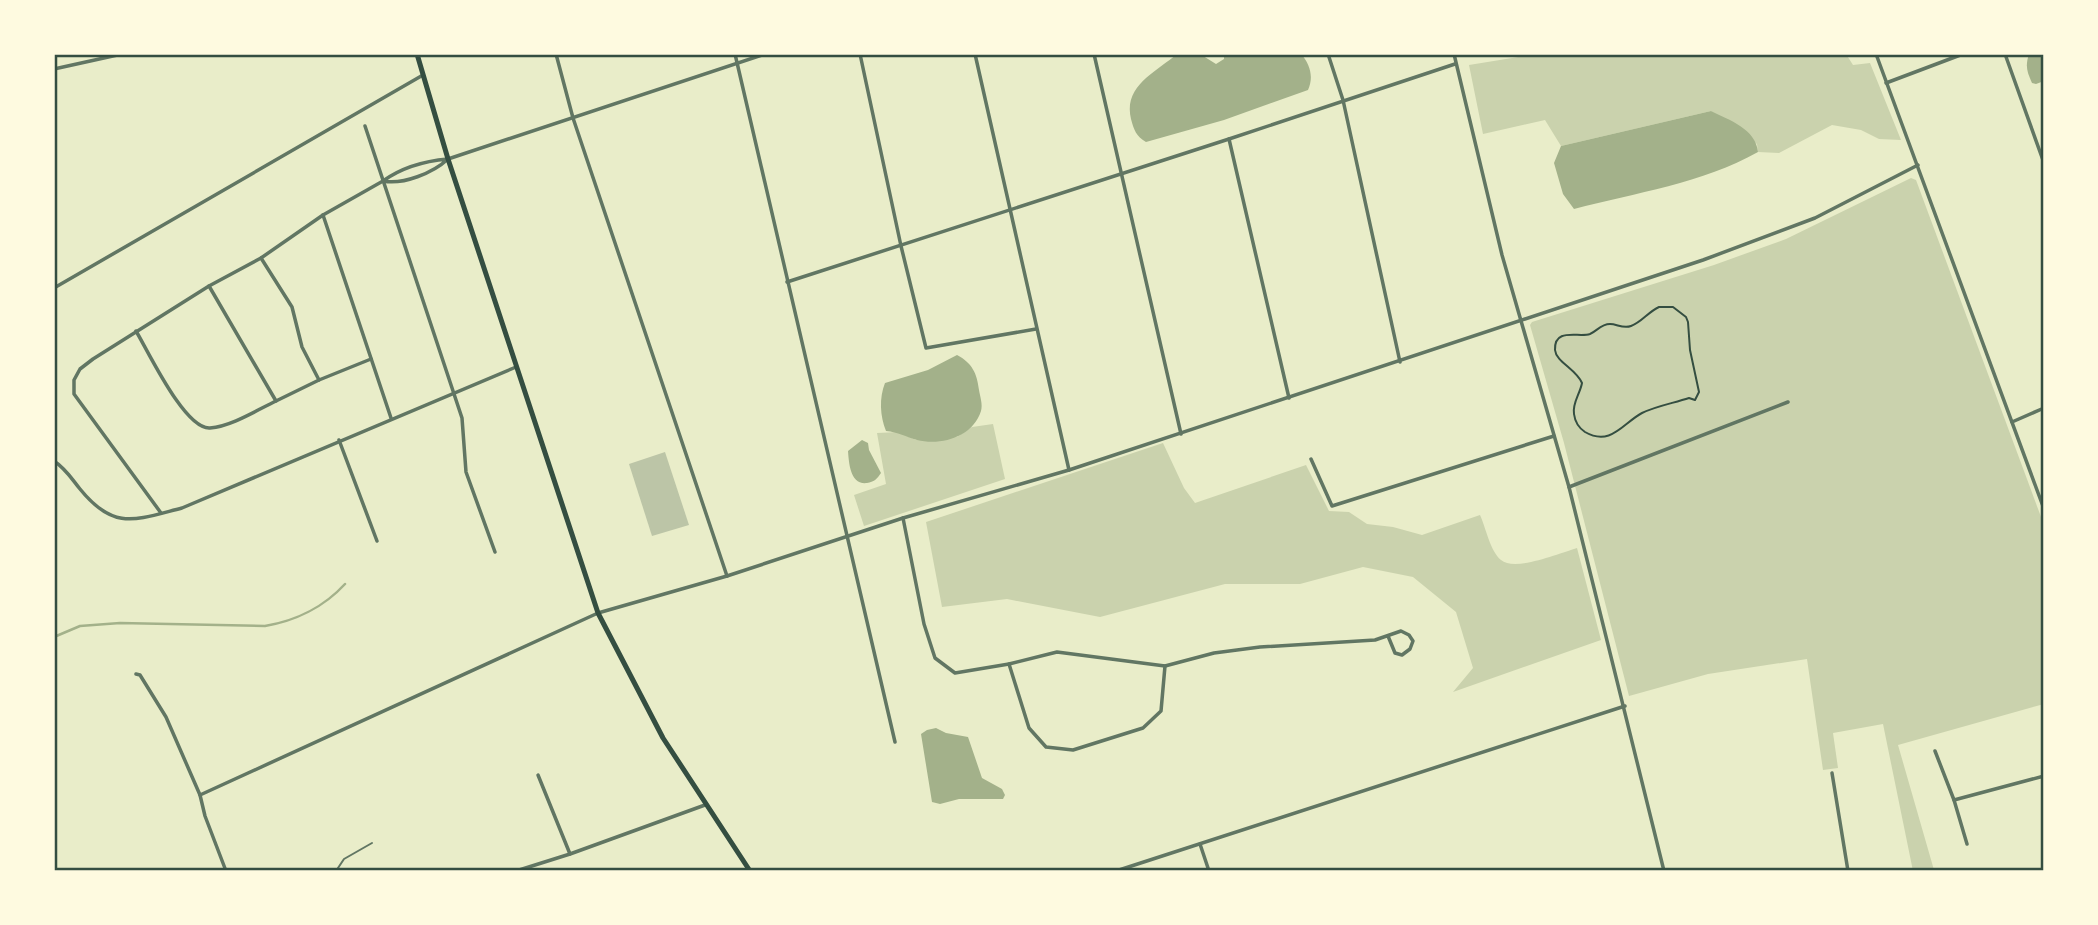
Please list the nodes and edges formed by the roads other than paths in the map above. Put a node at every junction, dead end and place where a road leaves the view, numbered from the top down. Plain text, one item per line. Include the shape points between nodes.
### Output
1 (122, 54) edge
2 (417, 54) edge
3 (556, 54) edge
4 (735, 54) edge
5 (765, 54) edge
6 (860, 54) edge
7 (975, 54) edge
8 (1094, 54) edge
9 (1328, 54) edge
10 (1454, 54) edge
11 (1877, 54) edge
12 (1963, 54) edge
13 (2005, 54) edge
14 (737, 63) junction
15 (1455, 64) junction
16 (54, 69) edge
17 (423, 75) junction
18 (1886, 83) junction
19 (1343, 100) junction
20 (573, 118) junction
21 (365, 126) dead end
22 (1229, 139) junction
23 (448, 159) junction
24 (2044, 163) edge
25 (1918, 166) junction
26 (1121, 175) junction
27 (383, 181) junction
28 (1010, 211) junction
29 (323, 215) junction
30 (901, 246) junction
31 (261, 258) junction
32 (787, 282) junction
33 (209, 286) junction
34 (54, 288) edge
35 (1522, 319) junction
36 (1037, 329) junction
37 (135, 331) junction
38 (371, 359) junction
39 (1400, 362) junction
40 (516, 367) junction
41 (319, 380) junction
42 (454, 393) junction
43 (1289, 398) junction
44 (276, 401) junction
45 (1788, 402) dead end
46 (2044, 408) edge
47 (391, 418) junction
48 (2012, 422) junction
49 (1181, 433) junction
50 (1554, 436) junction
51 (339, 440) junction
52 (1311, 459) dead end
53 (54, 461) edge
54 (1069, 470) junction
55 (1569, 486) junction
56 (2044, 509) edge
57 (161, 513) junction
58 (903, 518) junction
59 (848, 538) junction
60 (377, 541) dead end
61 (495, 552) dead end
62 (727, 576) junction
63 (598, 613) junction
64 (1388, 636) junction
65 (1009, 664) junction
66 (1165, 666) junction
67 (136, 674) dead end
68 (1625, 706) junction
69 (895, 742) dead end
70 (1935, 751) dead end
71 (1832, 774) dead end
72 (538, 775) dead end
73 (2044, 776) edge
74 (200, 795) junction
75 (1954, 800) junction
76 (707, 804) junction
77 (372, 843) dead end
78 (1200, 844) junction
79 (1967, 844) dead end
80 (570, 854) junction
81 (226, 871) edge
82 (336, 871) edge
83 (516, 871) edge
84 (750, 871) edge
85 (1116, 871) edge
86 (1209, 871) edge
87 (1664, 871) edge
88 (1847, 871) edge

1 - 16 street
2 - 17 main road
3 - 20 street
4 - 14 street
5 - 14 street
6 - 30 street
7 - 28 street
8 - 26 street
9 - 19 street
10 - 15 street
11 - 18 street
12 - 18 street
13 - 24 street
14 - 20 street
14 - 32 street
15 - 19 street
15 - 35 street
17 - 23 main road
17 - 34 street
18 - 25 street
19 - 22 street
19 - 39 street
20 - 23 street
20 - 62 street
21 - 27 street
22 - 26 street
22 - 43 street
23 - 27 street via 404,170
23 - 27 street via 421,174
23 - 40 main road
25 - 35 street via 1775,234
25 - 48 street
26 - 28 street
26 - 49 street
27 - 29 street
27 - 42 street
28 - 30 street
28 - 36 street
29 - 31 street
29 - 38 street
30 - 32 street
30 - 36 street via 926,348
31 - 33 street
31 - 41 street via 292,307 302,347
32 - 59 street
33 - 37 street
33 - 44 street
35 - 39 street
35 - 50 street
36 - 54 street
37 - 44 street via 180,407 201,426 229,423
37 - 57 street via 80,369 74,394
38 - 41 street
38 - 47 street
39 - 43 street
40 - 42 street
40 - 63 main road
41 - 44 street
42 - 47 street
42 - 61 street via 462,418 466,472
43 - 49 street
45 - 55 street
46 - 48 street
47 - 51 street
48 - 56 street
49 - 54 street
50 - 52 street via 1332,506
50 - 55 street
51 - 57 street
51 - 60 street
53 - 57 street via 100,511 132,520
54 - 58 street
55 - 68 street
58 - 59 street
58 - 65 street via 935,658 955,673
59 - 62 street
59 - 69 street
62 - 63 street
63 - 74 street
63 - 76 main road via 663,738
64 - 64 street via 1401,631 1409,635 1413,640 1410,649 1402,655 1395,653
64 - 66 street via 1214,653
65 - 66 street via 1056,652
65 - 66 street via 1029,728 1046,747 1073,750 1143,728 1161,711
67 - 74 street via 166,716
68 - 78 street
68 - 87 street
70 - 75 street
71 - 88 street
72 - 80 street
73 - 75 street
74 - 81 street
75 - 79 street
76 - 80 street
76 - 84 main road
77 - 82 lane via 344,859
78 - 85 street
78 - 86 street
80 - 83 street

